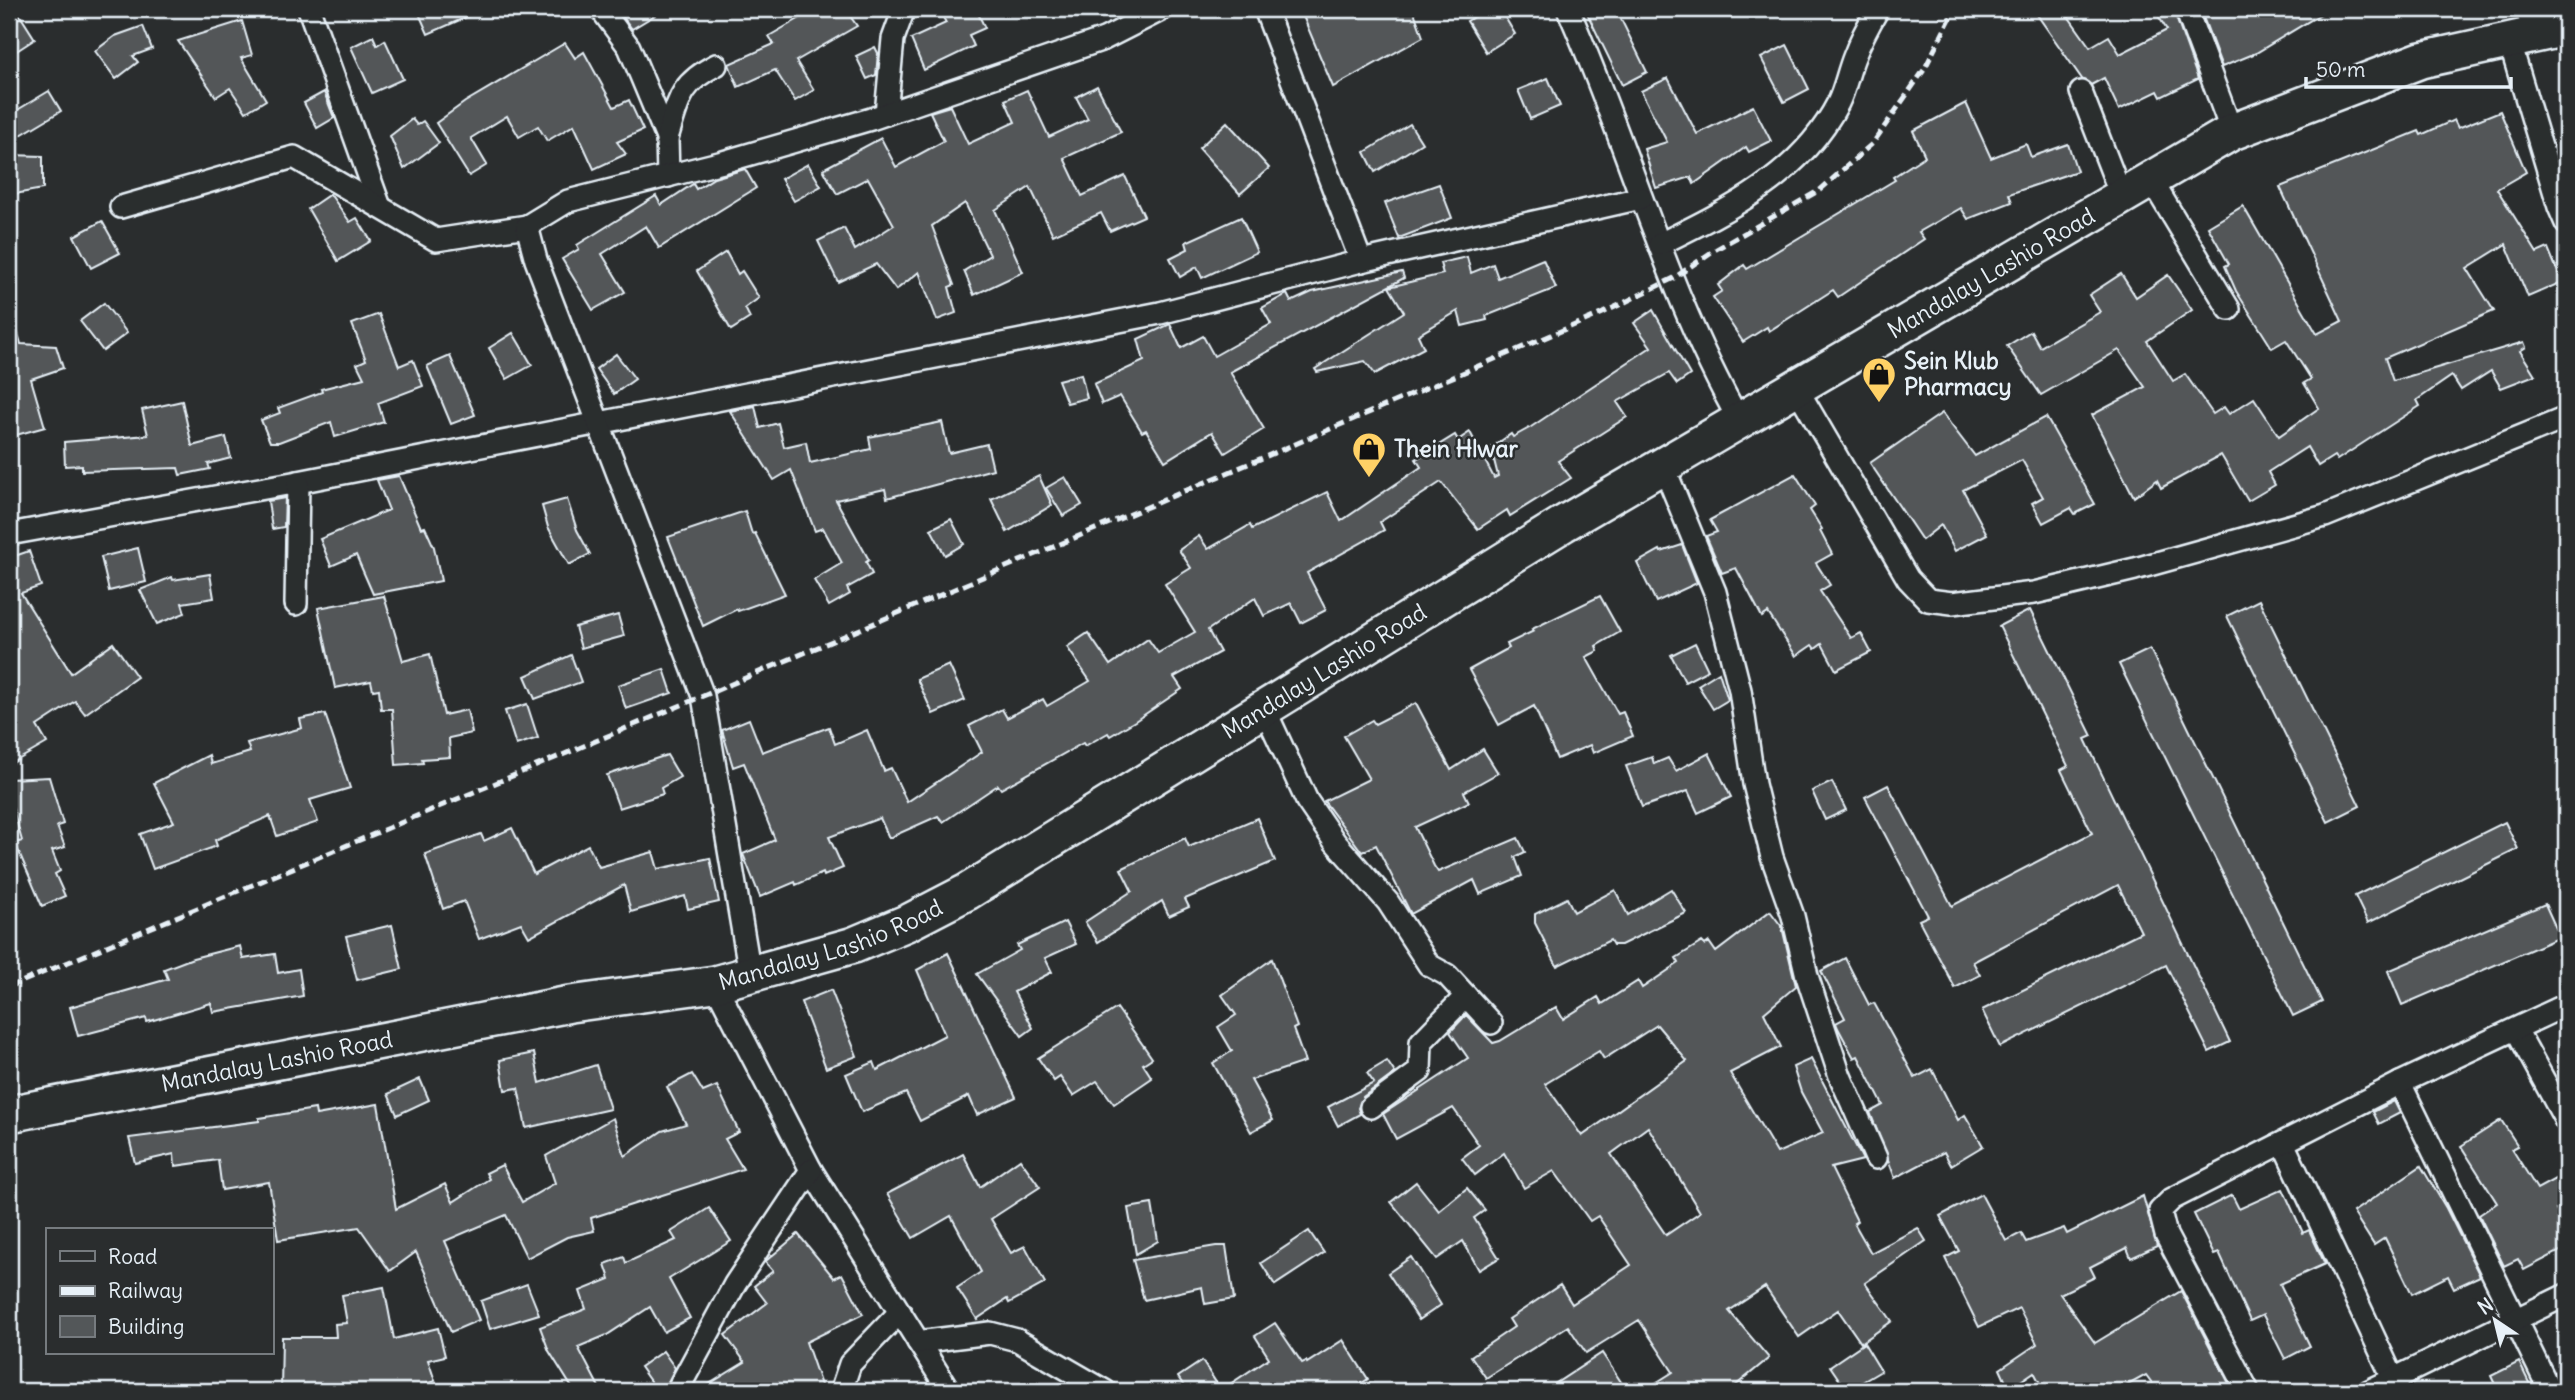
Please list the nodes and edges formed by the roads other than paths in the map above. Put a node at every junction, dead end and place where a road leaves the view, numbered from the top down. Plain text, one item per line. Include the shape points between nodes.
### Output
1 (309, 9) edge
2 (601, 9) edge
3 (904, 9) edge
4 (1163, 9) edge
5 (1265, 9) edge
6 (1568, 9) edge
7 (1878, 9) edge
8 (2186, 9) edge
9 (2534, 27) edge
10 (716, 65) dead end
11 (2081, 92) dead end
12 (886, 114) junction
13 (2232, 132) junction
14 (667, 138) junction
15 (668, 176) junction
16 (2135, 186) junction
17 (1641, 198) junction
18 (121, 207) dead end
19 (380, 207) junction
20 (2566, 223) edge
21 (527, 226) junction
22 (1660, 244) junction
23 (1361, 261) junction
24 (2229, 309) dead end
25 (1796, 387) junction
26 (2566, 418) edge
27 (1739, 420) junction
28 (600, 423) junction
29 (1662, 465) junction
30 (298, 482) junction
31 (9, 534) edge
32 (296, 604) dead end
33 (1264, 708) junction
34 (750, 974) junction
35 (715, 984) junction
36 (1466, 996) junction
37 (2566, 1005) edge
38 (1491, 1023) dead end
39 (2517, 1031) junction
40 (2400, 1083) junction
41 (1371, 1107) dead end
42 (9, 1114) edge
43 (2566, 1121) edge
44 (2283, 1143) junction
45 (1876, 1158) dead end
46 (811, 1170) junction
47 (2566, 1295) edge
48 (900, 1312) junction
49 (2516, 1320) junction
50 (918, 1342) junction
51 (2397, 1386) edge
52 (677, 1391) edge
53 (841, 1391) edge
54 (948, 1391) edge
55 (1105, 1391) edge
56 (2248, 1391) edge
57 (2368, 1391) edge
58 (2550, 1391) edge

1 - 19 street
2 - 14 street via 629,47
3 - 12 street via 894,40
4 - 12 street via 1104,39
5 - 23 street
6 - 17 street
7 - 22 street via 1855,54 1839,101 1815,141 1780,175 1726,212
8 - 13 street
9 - 13 highway, Mandalay Lashio Road via 2421,60
9 - 20 street via 2558,207
10 - 14 street via 681,91
11 - 16 street
12 - 15 street
13 - 16 highway, Mandalay Lashio Road
14 - 15 street
15 - 21 street via 568,201
16 - 24 street
16 - 25 highway, Mandalay Lashio Road
17 - 22 street
17 - 23 street
18 - 19 street via 294,157
19 - 21 street via 436,240
21 - 28 street
22 - 27 street via 1720,387
23 - 28 street via 1160,313
25 - 26 street via 1908,579 1928,600 1952,603 2034,593 2213,550 2313,520
25 - 27 highway, Mandalay Lashio Road
27 - 29 highway, Mandalay Lashio Road
28 - 30 street
28 - 34 street via 703,696
29 - 33 highway, Mandalay Lashio Road
29 - 45 street via 1715,592 1740,690 1754,784 1772,857 1840,1076
30 - 31 street
30 - 32 street
33 - 34 highway, Mandalay Lashio Road via 967,892 854,945
33 - 36 street via 1307,801 1335,842 1388,902 1429,965 1447,975
34 - 35 highway, Mandalay Lashio Road
35 - 42 highway, Mandalay Lashio Road via 557,1007
35 - 46 street
36 - 38 street
36 - 41 street via 1421,1042 1420,1071
37 - 39 street
39 - 40 street
39 - 43 street
40 - 44 street
40 - 49 street
44 - 51 street
44 - 56 street via 2172,1199 2160,1211 2166,1235
46 - 48 street
46 - 52 street via 735,1284
47 - 49 street
48 - 50 street
48 - 53 street via 850,1364
49 - 51 street
49 - 58 street
50 - 54 street
50 - 55 street via 990,1333 1017,1340
51 - 57 street

